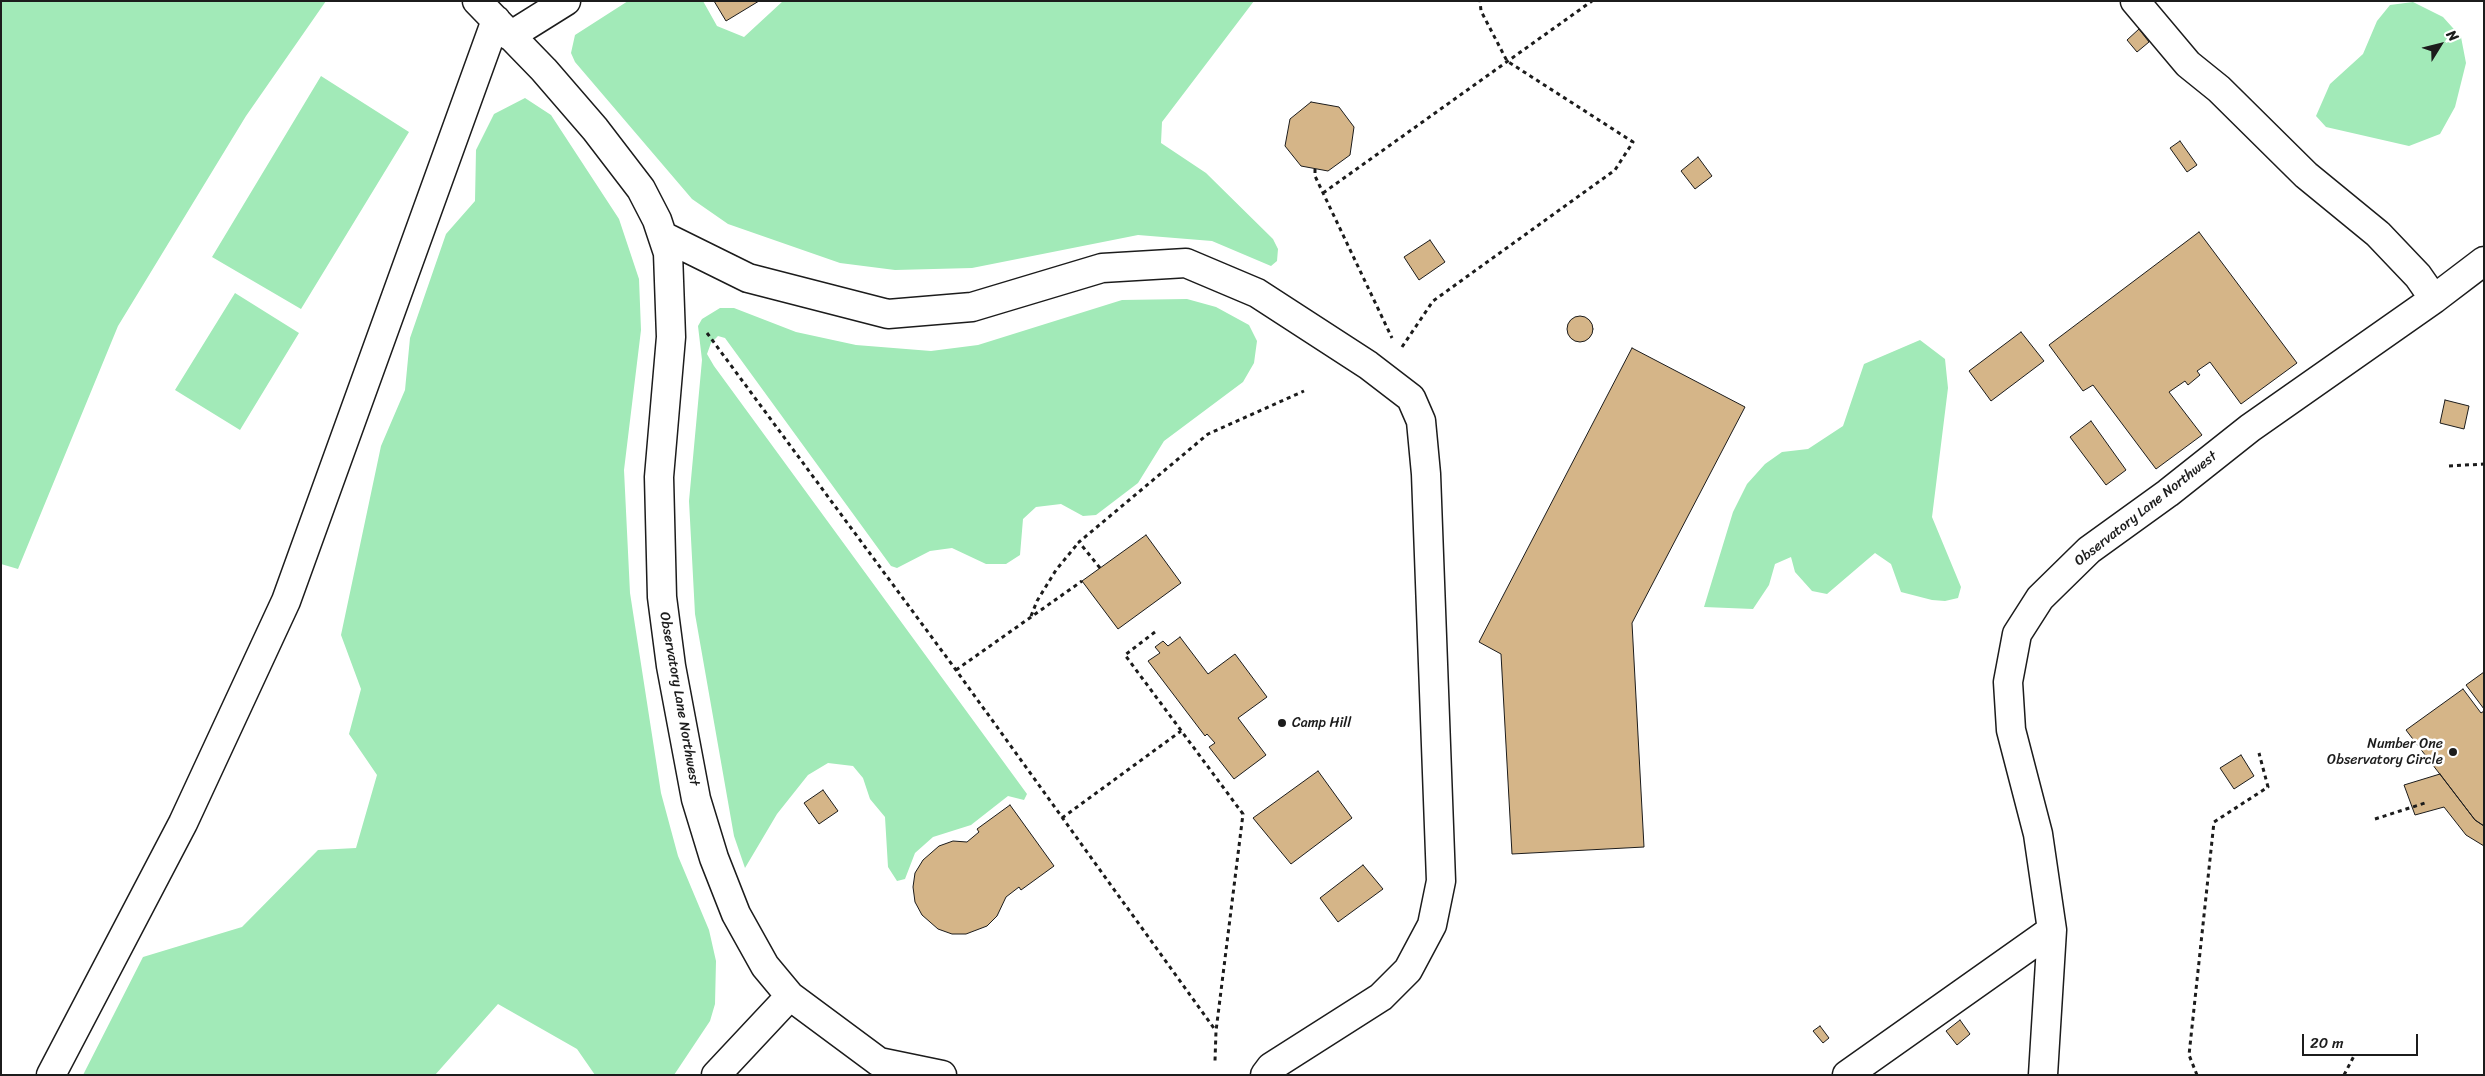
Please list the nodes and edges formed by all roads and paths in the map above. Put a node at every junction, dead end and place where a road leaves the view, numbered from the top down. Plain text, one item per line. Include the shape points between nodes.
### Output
1 (477, 1) edge
2 (566, 1) edge
3 (1480, 1) edge
4 (1592, 1) edge
5 (2135, 1) edge
6 (503, 28) junction
7 (1508, 61) junction
8 (1316, 169) dead end
9 (1323, 193) junction
10 (663, 236) junction
11 (2484, 261) edge
12 (2434, 299) junction
13 (704, 330) dead end
14 (1398, 353) junction
15 (1368, 365) junction
16 (1304, 391) dead end
17 (2484, 464) edge
18 (2449, 466) dead end
19 (1079, 542) junction
20 (1100, 568) dead end
21 (1082, 582) dead end
22 (1030, 618) junction
23 (1155, 632) dead end
24 (956, 670) junction
25 (1181, 731) junction
26 (2259, 753) dead end
27 (2425, 803) dead end
28 (1062, 818) junction
29 (2375, 819) dead end
30 (2052, 930) junction
31 (790, 996) junction
32 (1216, 1031) junction
33 (2355, 1054) dead end
34 (1215, 1061) dead end
35 (884, 1068) edge
36 (51, 1075) edge
37 (716, 1075) edge
38 (942, 1075) edge
39 (1265, 1075) edge
40 (1847, 1075) edge
41 (2043, 1075) edge
42 (2197, 1075) edge
43 (2344, 1075) edge

1 - 6 street, Observatory Lane Northwest
2 - 6 street
3 - 7 path via 1481,11
4 - 7 path
5 - 12 street via 2188,64 2219,89 2306,175 2378,234 2418,276
6 - 10 street, Observatory Lane Northwest via 601,136 641,189
6 - 36 street via 286,601 183,823
7 - 9 path
7 - 14 path via 1633,142 1615,170 1433,301
8 - 9 path via 1314,176
9 - 14 path
10 - 15 street via 748,278 888,314 972,307 1102,268 1186,263 1257,293
10 - 31 street, Observatory Lane Northwest via 668,253 671,337 660,451 659,530 662,597 674,684 696,799 714,858 745,932
11 - 12 street, Observatory Lane Northwest
12 - 30 street, Observatory Lane Northwest via 2250,428 2089,550 2040,598 2016,634 2008,682 2011,730 2038,834
13 - 24 path
14 - 15 path
15 - 39 street via 1411,398 1421,421 1426,474 1441,881 1432,925 1408,970 1381,997 1270,1067
16 - 19 path via 1208,434
17 - 18 path
19 - 20 path
19 - 22 path via 1056,570
21 - 22 path
22 - 24 path
23 - 25 path via 1125,655
24 - 28 path
25 - 28 path
25 - 32 path via 1243,814
26 - 42 path via 2268,787 2214,822 2189,1055
27 - 29 path
28 - 32 path
30 - 40 street
30 - 41 street, Observatory Lane Northwest
31 - 35 street, Observatory Lane Northwest
31 - 37 street
32 - 34 path
33 - 43 path
35 - 38 street, Observatory Lane Northwest

